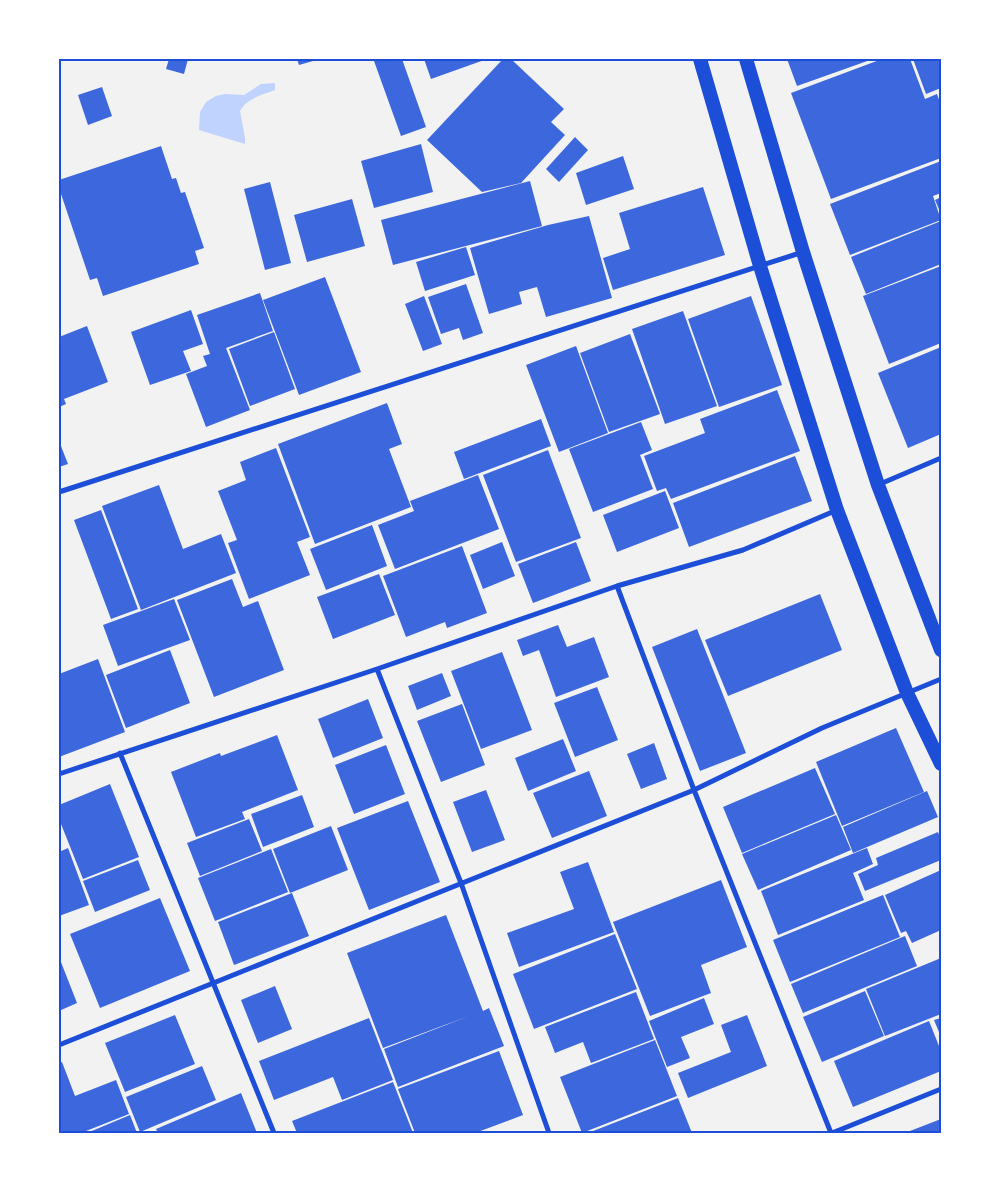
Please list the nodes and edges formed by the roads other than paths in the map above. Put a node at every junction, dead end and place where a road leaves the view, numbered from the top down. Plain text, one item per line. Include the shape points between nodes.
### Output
1 (700, 59) edge
2 (746, 59) edge
3 (803, 252) junction
4 (760, 266) junction
5 (941, 458) edge
6 (878, 485) junction
7 (59, 492) edge
8 (837, 510) junction
9 (617, 586) junction
10 (941, 650) edge
11 (377, 668) junction
12 (941, 679) edge
13 (907, 693) junction
14 (120, 753) junction
15 (941, 764) edge
16 (59, 774) edge
17 (694, 790) junction
18 (461, 884) junction
19 (212, 984) junction
20 (59, 1045) edge
21 (941, 1089) edge
22 (274, 1133) edge
23 (549, 1133) edge
24 (831, 1133) edge

1 - 4 highway
2 - 3 highway
3 - 4 street
3 - 6 highway
4 - 7 street
4 - 8 highway
5 - 6 street
6 - 10 highway
8 - 9 street via 743,550
8 - 13 highway
9 - 11 street
9 - 17 street
11 - 14 street
11 - 18 street
12 - 13 street
13 - 15 highway
13 - 17 street via 822,728
14 - 16 street
14 - 19 street
17 - 18 street
17 - 24 street
18 - 19 street
18 - 23 street
19 - 20 street
19 - 22 street
21 - 24 street

